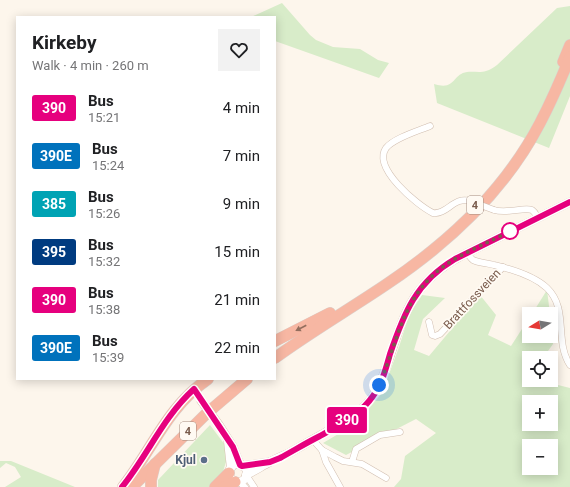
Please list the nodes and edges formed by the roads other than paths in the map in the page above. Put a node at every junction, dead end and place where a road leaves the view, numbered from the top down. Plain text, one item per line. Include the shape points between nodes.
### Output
1 (570, 45) edge
2 (570, 57) edge
3 (430, 126) dead end
4 (570, 202) edge
5 (538, 218) junction
6 (467, 253) junction
7 (503, 267) junction
8 (349, 304) junction
9 (330, 320) junction
10 (429, 322) dead end
11 (276, 340) edge
12 (276, 357) edge
13 (570, 365) edge
14 (207, 380) edge
15 (246, 380) edge
16 (194, 389) junction
17 (400, 432) dead end
18 (228, 440) junction
19 (313, 440) junction
20 (322, 450) junction
21 (270, 462) junction
22 (352, 462) junction
23 (155, 464) junction
24 (241, 465) junction
25 (246, 475) junction
26 (236, 478) edge
27 (386, 478) dead end
28 (122, 487) edge
29 (132, 487) edge
30 (151, 487) edge
31 (215, 487) edge
32 (224, 487) edge
33 (254, 487) edge
34 (340, 487) edge

1 - 8 highway, 4 via 535,122 513,158 491,186 459,221 429,247
2 - 9 highway, 4 via 546,112 528,144 504,179 482,204 432,251
3 - 5 street, bridge via 396,141 386,149 384,159 391,176 401,189 432,213 440,212 463,200 504,212 531,210
4 - 5 main road
5 - 6 main road
6 - 7 street, Brattfossveien via 472,260
6 - 19 main road via 439,270 415,295 404,317 379,385 369,401 355,414
7 - 10 street, Brattfossveien via 440,334 432,335
7 - 13 street, Brattfossveien via 532,278 552,294 561,320 563,352
8 - 9 highway, 4
8 -> 11 highway, 4
9 - 12 highway, 4
14 - 16 highway, 4
15 - 23 highway, 4 via 206,414
16 - 18 main road, bridge
16 - 28 highway, 4 via 172,412
17 - 22 street via 380,435 356,449
18 - 24 main road
18 - 26 main road
19 - 20 street
19 - 21 main road
20 - 22 street via 339,459
20 - 34 street
21 - 24 main road
21 - 25 main road
22 - 27 street via 362,464
23 - 29 highway, 4
23 - 30 highway
24 - 25 main road
24 - 26 main road via 234,466
25 - 26 main road via 243,480
25 - 33 street
26 - 31 highway
26 - 32 highway

